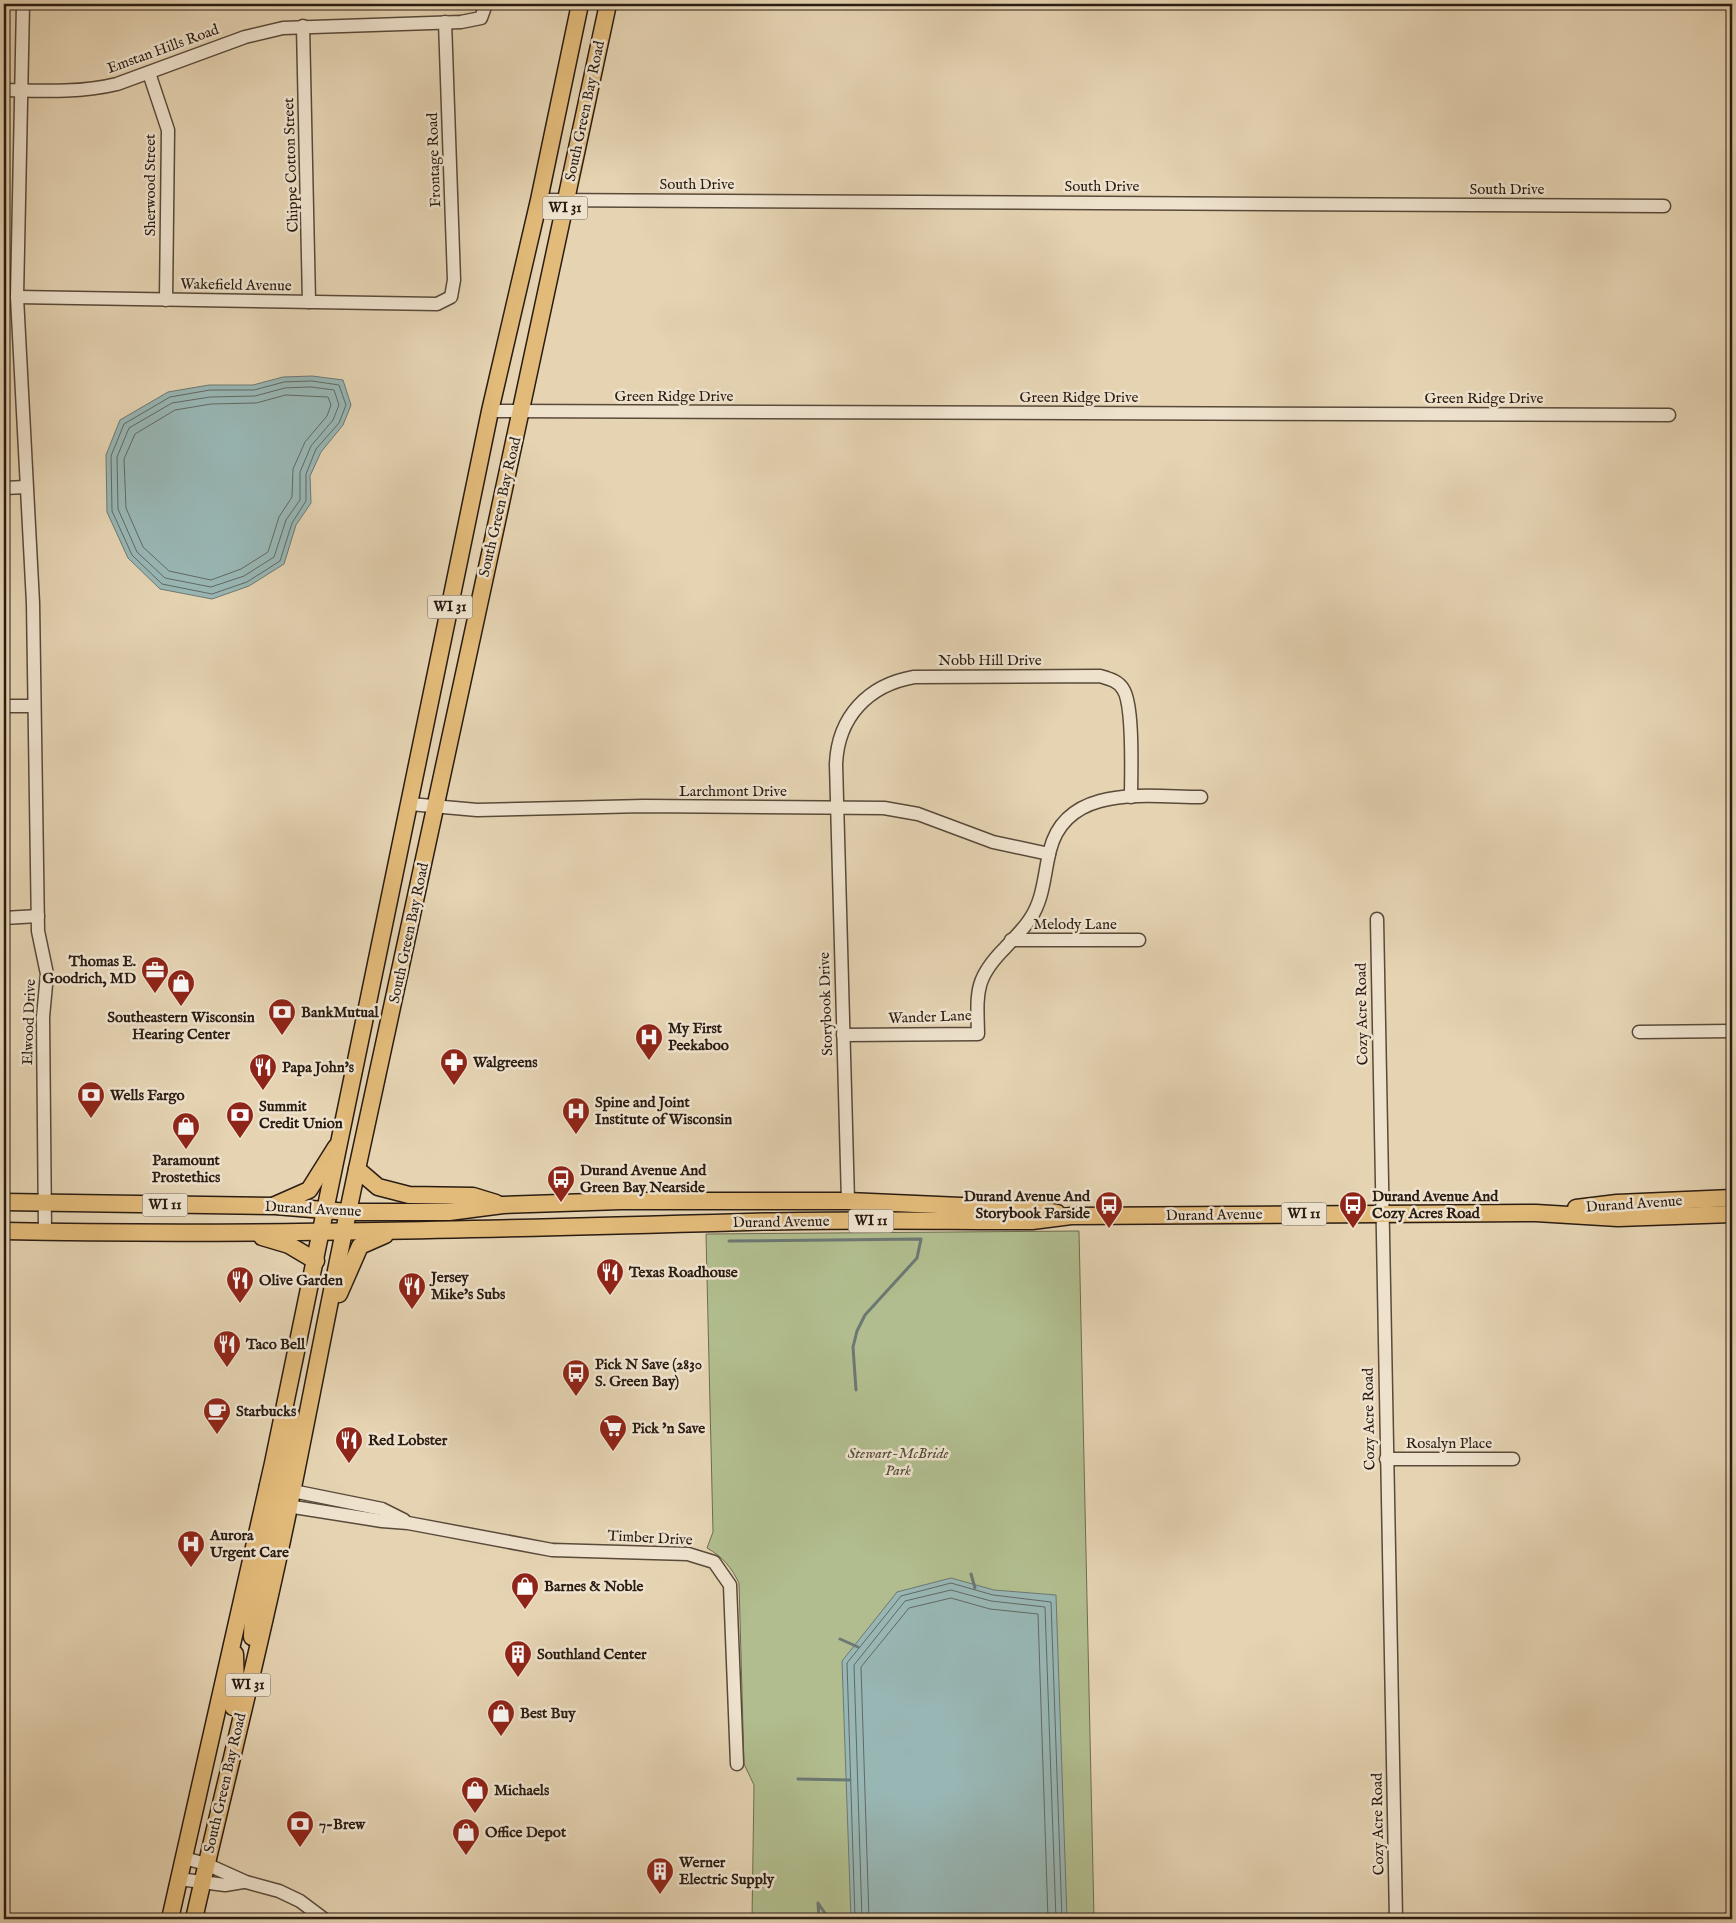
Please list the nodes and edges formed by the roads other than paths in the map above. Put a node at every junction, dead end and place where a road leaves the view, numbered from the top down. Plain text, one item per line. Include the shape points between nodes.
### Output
1 (23, 4) edge
2 (486, 4) edge
3 (580, 4) edge
4 (608, 4) edge
5 (445, 22) junction
6 (303, 26) junction
7 (149, 73) junction
8 (4, 90) edge
9 (21, 90) junction
10 (567, 199) junction
11 (539, 200) junction
12 (1664, 206) dead end
13 (17, 297) junction
14 (451, 297) joint
15 (166, 300) junction
16 (309, 302) junction
17 (490, 411) junction
18 (522, 412) junction
19 (1669, 415) dead end
20 (26, 487) junction
21 (4, 488) edge
22 (4, 706) edge
23 (34, 706) junction
24 (1131, 797) junction
25 (1201, 797) dead end
26 (410, 804) junction
27 (437, 807) junction
28 (838, 807) junction
29 (1049, 854) junction
30 (38, 916) junction
31 (4, 918) edge
32 (1377, 918) dead end
33 (1011, 940) junction
34 (1139, 940) dead end
35 (1732, 1031) edge
36 (1639, 1032) dead end
37 (843, 1035) junction
38 (341, 1139) junction
39 (357, 1169) junction
40 (1732, 1198) edge
41 (621, 1201) junction
42 (690, 1201) junction
43 (848, 1201) junction
44 (4, 1202) edge
45 (44, 1203) junction
46 (503, 1205) junction
47 (275, 1206) junction
48 (326, 1211) junction
49 (348, 1212) junction
50 (1536, 1213) junction
51 (1382, 1214) junction
52 (1732, 1214) edge
53 (1071, 1216) junction
54 (671, 1225) junction
55 (611, 1227) junction
56 (4, 1231) edge
57 (243, 1231) junction
58 (322, 1231) junction
59 (396, 1231) junction
60 (45, 1232) junction
61 (343, 1232) junction
62 (316, 1261) junction
63 (324, 1331) junction
64 (1386, 1459) junction
65 (1513, 1459) dead end
66 (278, 1496) junction
67 (234, 1634) junction
68 (737, 1764) dead end
69 (184, 1858) junction
70 (204, 1863) junction
71 (192, 1881) junction
72 (246, 1882) junction
73 (170, 1919) edge
74 (186, 1919) edge
75 (194, 1919) edge
76 (324, 1919) edge
77 (1396, 1919) edge

1 - 9 street, Elwood Drive
2 - 5 street, Emstan Hills Road via 481,18
3 - 11 main road, South Green Bay Road / WI 31
4 - 10 main road, South Green Bay Road / WI 31
5 - 6 street, Emstan Hills Road
5 - 14 street, Frontage Road via 454,280
6 - 7 street, Emstan Hills Road via 264,31
6 - 16 street, Chippe Cotton Street
7 - 9 street, Emstan Hills Road via 98,89
7 - 15 street, Sherwood Street via 168,130
8 - 9 street, Emstan Hills Road
9 - 13 street, Elwood Drive
10 - 11 street, South Drive
10 - 12 street, South Drive
10 - 18 main road, South Green Bay Road / WI 31
11 - 17 main road, South Green Bay Road / WI 31
13 - 15 street, Wakefield Avenue
13 - 20 street, Elwood Drive
14 - 16 street, Wakefield Avenue via 438,304
15 - 16 street, Wakefield Avenue
17 - 18 street, Green Ridge Drive
17 - 26 main road, South Green Bay Road / WI 31
18 - 19 street, Green Ridge Drive
18 - 27 main road, South Green Bay Road / WI 31 via 478,601
20 - 21 street
20 - 23 street, Elwood Drive via 33,603
22 - 23 street
23 - 30 street, Elwood Drive
24 - 25 street, Wander Lane
24 - 28 street, Nobb Hill Drive via 1129,703 1123,689 1110,679 1100,676 914,677 872,692 844,726 837,754
24 - 29 street, Wander Lane via 1101,799 1079,809 1061,826
26 - 27 street, Larchmont Drive
26 - 38 main road, South Green Bay Road / WI 31
27 - 28 street, Larchmont Drive via 476,810 644,806
27 - 39 main road, South Green Bay Road / WI 31
28 - 29 street, Larchmont Drive via 884,808 918,814 993,842
28 - 37 street, Storybook Drive
29 - 33 street, Wander Lane via 1036,909
30 - 31 street
30 - 45 street, Elwood Drive via 47,974 43,1017
32 - 51 street, Cozy Acre Road
33 - 34 street, Melody Lane
33 - 37 street, Wander Lane via 990,962 980,980 978,1034
35 - 36 street
37 - 43 street, Storybook Drive
38 - 47 main road via 309,1190
38 - 48 main road, South Green Bay Road / WI 31
39 - 46 main road via 378,1187 409,1195 473,1196
39 - 49 main road, South Green Bay Road / WI 31
40 - 50 main road, Durand Avenue / WI 11 via 1617,1203
41 - 42 main road, Durand Avenue / WI 11
41 - 46 main road, Durand Avenue / WI 11
41 - 55 main road via 630,1206 632,1214
42 - 43 main road, Durand Avenue / WI 11
42 - 54 main road
43 - 53 main road, Durand Avenue / WI 11 via 1032,1209
44 - 45 main road, Durand Avenue / WI 11
45 - 47 main road, Durand Avenue / WI 11
45 - 60 street, Elwood Drive
46 - 49 main road, Durand Avenue / WI 11 via 449,1212
47 - 48 main road, Durand Avenue / WI 11
48 - 49 main road, Durand Avenue / WI 11
48 - 58 main road, South Green Bay Road / WI 31
49 - 61 main road, South Green Bay Road / WI 31
50 - 51 main road, Durand Avenue / WI 11
50 - 52 main road, Durand Avenue / WI 11 via 1618,1218
51 - 53 main road, Durand Avenue / WI 11
51 - 64 street, Cozy Acre Road
53 - 54 main road, Durand Avenue / WI 11 via 1032,1221
54 - 55 main road, Durand Avenue / WI 11
55 - 59 main road, Durand Avenue / WI 11
56 - 60 main road, Durand Avenue / WI 11
57 - 58 main road, Durand Avenue / WI 11
57 - 60 main road, Durand Avenue / WI 11
57 - 62 main road via 289,1245
58 - 61 main road, Durand Avenue / WI 11
58 - 62 main road, South Green Bay Road / WI 31
59 - 61 main road, Durand Avenue / WI 11
59 - 63 main road via 360,1246
61 - 63 main road, South Green Bay Road / WI 31
62 - 66 main road, South Green Bay Road / WI 31 via 293,1366
63 - 66 main road, South Green Bay Road / WI 31
64 - 65 street, Rosalyn Place
64 - 77 street, Cozy Acre Road
66 - 67 main road, South Green Bay Road / WI 31
66 - 68 street, Timber Drive via 382,1521 408,1522 552,1550 688,1554 714,1562 730,1585
66 - 70 main road, South Green Bay Road / WI 31 via 251,1672
67 - 69 main road, South Green Bay Road / WI 31
67 - 70 main road via 236,1690 201,1848
69 - 70 street
69 - 71 main road
70 - 71 main road
70 - 72 street
71 - 72 street
71 - 73 main road
71 - 74 main road
71 - 75 main road
72 - 76 street via 292,1896

